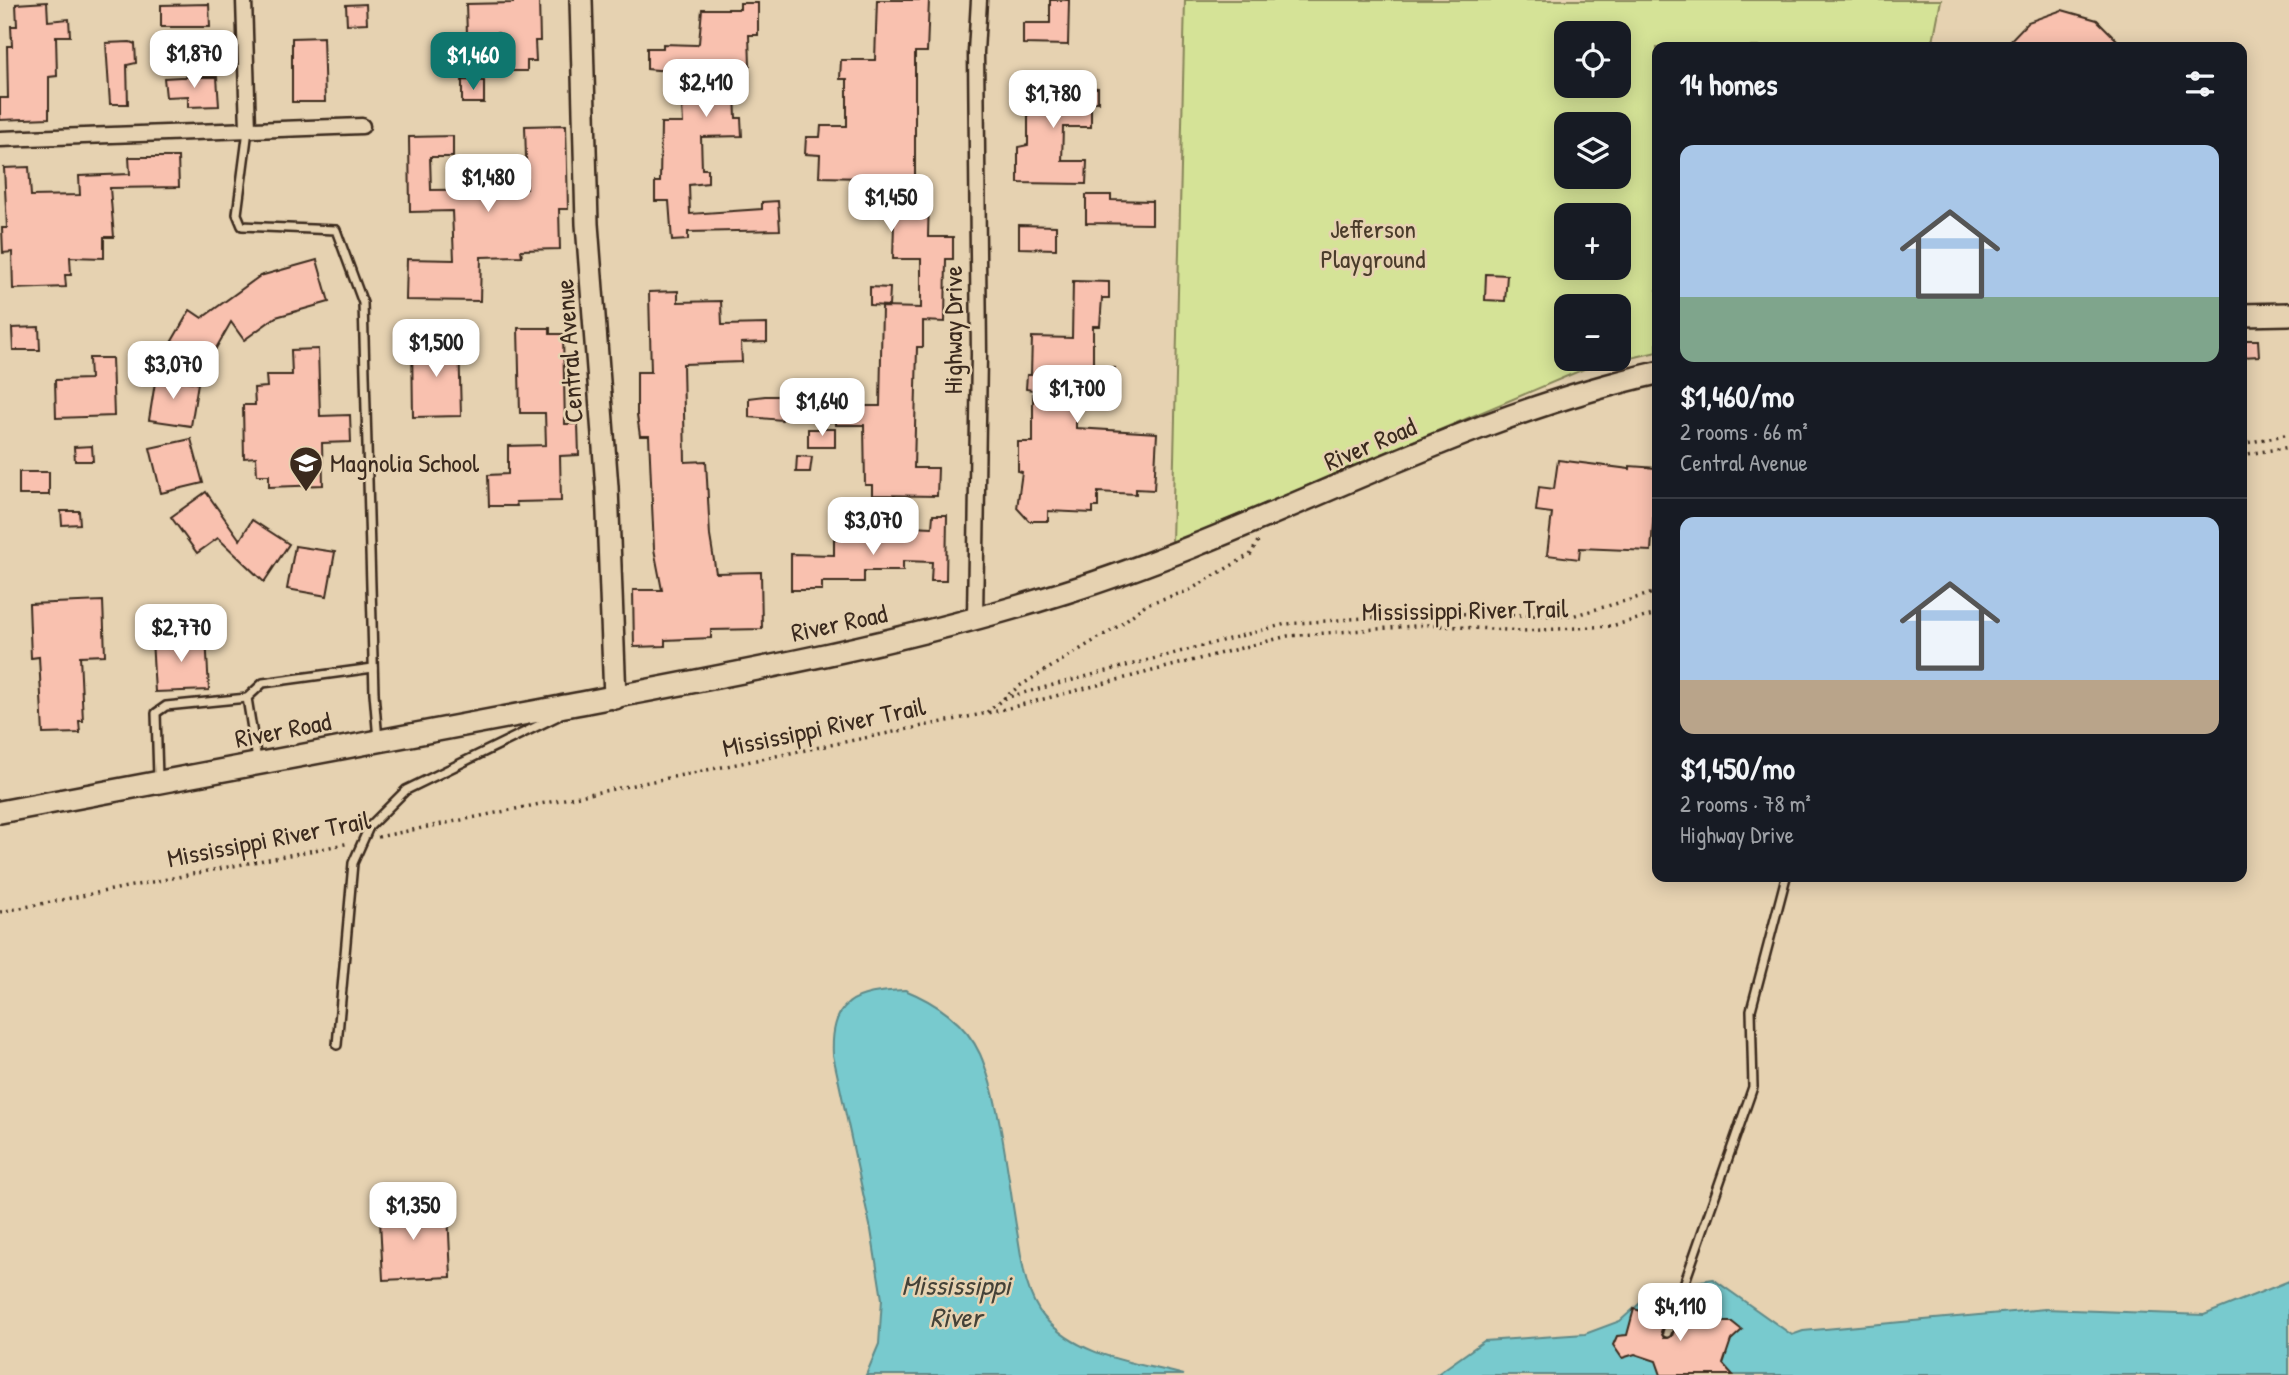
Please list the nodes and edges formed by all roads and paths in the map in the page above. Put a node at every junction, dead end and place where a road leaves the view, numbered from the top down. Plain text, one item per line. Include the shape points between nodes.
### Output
1 (244, 0) edge
2 (581, 0) edge
3 (978, 0) edge
4 (362, 126) dead end
5 (248, 129) junction
6 (0, 139) edge
7 (2289, 314) edge
8 (2247, 315) edge
9 (1652, 374) edge
10 (2289, 434) edge
11 (2247, 443) edge
12 (2289, 447) edge
13 (2247, 454) edge
14 (1272, 515) junction
15 (1652, 593) edge
16 (1652, 615) edge
17 (975, 618) junction
18 (373, 668) junction
19 (247, 698) junction
20 (615, 698) junction
21 (1004, 698) junction
22 (587, 702) junction
23 (985, 713) junction
24 (378, 740) junction
25 (257, 763) junction
26 (158, 782) junction
27 (0, 812) edge
28 (362, 841) junction
29 (1785, 882) edge
30 (0, 912) edge
31 (337, 1045) dead end
32 (1667, 1333) dead end

1 - 5 street
2 - 20 main road, Central Avenue via 587,224 607,487
3 - 17 street, Highway Drive
4 - 5 street
5 - 6 street
5 - 18 lane via 237,214 242,226 336,230 363,303
7 - 8 main road
9 - 14 main road, River Road via 1595,387 1517,414
10 - 11 path
12 - 13 path
14 - 17 main road, River Road via 1091,584
14 - 21 path via 1251,554 1188,591 1146,604
15 - 21 path via 1572,616 1430,613 1286,624
16 - 23 path, Mississippi River Trail via 1611,626 1522,631 1427,625 1288,636
17 - 20 main road, River Road via 887,642
18 - 19 lane via 263,683
18 - 24 lane
19 - 25 lane
19 - 26 lane via 166,706 156,713
20 - 22 main road, River Road
21 - 23 path
22 - 24 main road, River Road
22 - 28 lane via 406,790 369,827
23 - 28 path, Mississippi River Trail
24 - 25 main road, River Road
25 - 26 main road, River Road
26 - 27 main road, River Road
28 - 30 path, Mississippi River Trail
28 - 31 lane via 353,863
29 - 32 lane via 1751,1010 1753,1087

